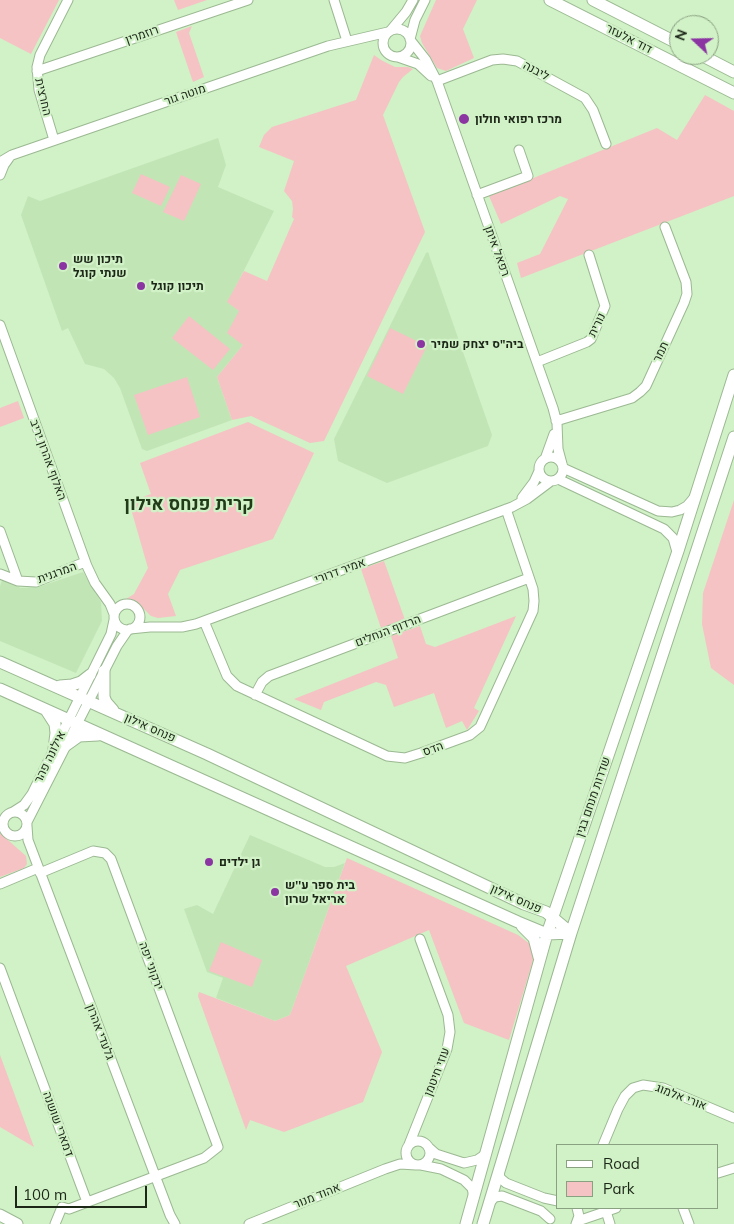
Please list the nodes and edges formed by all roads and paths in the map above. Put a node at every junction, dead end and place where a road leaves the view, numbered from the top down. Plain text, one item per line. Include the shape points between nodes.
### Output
1 (68, 0) edge
2 (248, 0) edge
3 (334, 0) edge
4 (413, 0) edge
5 (425, 0) edge
6 (550, 0) edge
7 (593, 0) edge
8 (390, 31) junction
9 (358, 39) junction
10 (669, 39) edge
11 (411, 40) junction
12 (347, 41) junction
13 (386, 52) junction
14 (398, 56) junction
15 (719, 64) edge
16 (37, 71) junction
17 (734, 72) edge
18 (437, 81) junction
19 (734, 93) edge
20 (54, 140) junction
21 (606, 144) dead end
22 (519, 150) dead end
23 (12, 155) junction
24 (0, 162) edge
25 (0, 175) edge
26 (477, 195) junction
27 (664, 227) dead end
28 (588, 255) dead end
29 (0, 324) edge
30 (537, 362) junction
31 (734, 375) edge
32 (556, 421) junction
33 (734, 438) edge
34 (545, 459) junction
35 (563, 466) junction
36 (539, 471) junction
37 (554, 480) junction
38 (697, 492) junction
39 (509, 507) junction
40 (0, 531) edge
41 (676, 555) junction
42 (85, 562) junction
43 (0, 574) edge
44 (529, 578) junction
45 (18, 581) junction
46 (102, 592) junction
47 (125, 604) junction
48 (138, 610) junction
49 (114, 617) junction
50 (204, 621) junction
51 (165, 627) junction
52 (129, 630) junction
53 (0, 662) edge
54 (104, 671) junction
55 (90, 675) junction
56 (55, 686) junction
57 (0, 689) edge
58 (255, 695) junction
59 (84, 698) junction
60 (46, 710) junction
61 (116, 712) junction
62 (73, 722) junction
63 (102, 735) junction
64 (60, 747) junction
65 (0, 811) edge
66 (12, 812) junction
67 (1, 824) edge
68 (27, 824) junction
69 (14, 836) junction
70 (31, 848) junction
71 (39, 870) junction
72 (0, 884) edge
73 (562, 887) junction
74 (524, 904) junction
75 (553, 918) junction
76 (518, 922) junction
77 (571, 933) junction
78 (547, 934) junction
79 (420, 939) dead end
80 (540, 959) junction
81 (0, 968) edge
82 (734, 1118) edge
83 (419, 1119) junction
84 (603, 1144) edge
85 (426, 1145) junction
86 (407, 1149) junction
87 (486, 1153) junction
88 (418, 1165) junction
89 (385, 1168) junction
90 (734, 1168) edge
91 (499, 1171) junction
92 (719, 1173) edge
93 (155, 1176) junction
94 (474, 1197) junction
95 (556, 1201) edge
96 (87, 1202) junction
97 (489, 1203) junction
98 (556, 1203) edge
99 (577, 1209) edge
100 (613, 1209) edge
101 (683, 1209) edge
102 (606, 1211) junction
103 (0, 1215) edge
104 (173, 1221) edge
105 (551, 1222) edge
106 (577, 1222) edge
107 (17, 1224) edge
108 (54, 1224) edge
109 (249, 1224) edge
110 (466, 1224) edge
111 (483, 1224) edge
112 (610, 1224) edge
113 (689, 1224) edge

1 - 16 street, החרצית via 40,55
2 - 16 street, רוזמרין
3 - 12 street
4 - 8 street
5 - 11 street via 416,18
6 - 19 street, דוד אלעזר
7 - 10 street, דוד אלעזר
8 - 9 street, מוטה גור
8 - 11 street via 404,31
8 - 13 street via 383,42
9 - 12 street, מוטה גור
9 - 13 street
11 - 14 street via 408,52
11 - 18 street, רפאל איתן
12 - 20 street, מוטה גור
13 - 14 street
14 - 18 street, רפאל איתן via 418,64
15 - 17 street
16 - 20 street, החרצית via 39,90
18 - 21 street, ליבנה via 492,60 518,62 585,98
18 - 26 street, רפאל איתן
20 - 23 street, מוטה גור
22 - 26 street via 528,176
23 - 24 street, מוטה גור
23 - 25 street
26 - 30 street, רפאל איתן
27 - 32 street, תמר via 687,292 646,386 632,398
28 - 30 street, נורית via 605,302 591,339
29 - 42 street, האלוף אהרון יריב
30 - 32 street, רפאל איתן
31 - 38 street, שדרות מנחם בגין
32 - 34 street
32 - 35 street, רפאל איתן
33 - 77 street, שדרות מנחם בגין
34 - 35 street via 554,457
34 - 36 street
35 - 37 street via 562,475
35 - 38 street via 658,511 680,510 691,502
36 - 37 street via 542,477
36 - 39 street, אמיר דרורי via 530,489
37 - 39 street, אמיר דרורי
37 - 41 street via 664,529 675,542
38 - 41 street, שדרות מנחם בגין
39 - 44 street, הדס
39 - 50 street, אמיר דרורי
40 - 45 street
41 - 73 street, שדרות מנחם בגין
42 - 45 street, המרגנית via 39,581
42 - 46 street, האלוף אהרון יריב
43 - 45 street, המרגנית
44 - 58 street, הרדוף הנחלים via 269,676
44 - 58 street, הדס via 534,595 533,611 485,717 470,735 411,757 397,758
46 - 47 street
46 - 49 street, האלוף אהרון יריב
47 - 48 street
47 - 49 street via 118,607
48 - 51 street
48 - 52 street via 139,622
49 - 52 street via 120,628
49 - 55 street via 111,634
50 - 51 street, אמיר דרורי via 186,627
50 - 58 street, הדס via 230,680
51 - 52 street, אמיר דרורי
52 - 54 street
53 - 56 street, פנחס אילון
54 - 59 street
54 - 61 street via 104,697
55 - 56 street via 72,685
55 - 59 street
56 - 59 street, פנחס אילון
57 - 60 street, פנחס אילון
59 - 61 street, פנחס אילון
59 - 62 street
60 - 62 street, פנחס אילון
60 - 64 street via 55,724
61 - 74 street, פנחס אילון
62 - 63 street, פנחס אילון
62 - 64 street, אילונה פהר
63 - 64 street via 79,736
63 - 76 street, פנחס אילון
64 - 66 street, אילונה פהר via 31,797
64 - 68 street, אילונה פהר
65 - 66 street
66 - 67 street
66 - 68 street via 22,814
67 - 69 street via 7,834
68 - 69 street via 23,833
68 - 70 street, גלעדי אהרון
69 - 70 street
70 - 71 street, גלעדי אהרון
71 - 72 street
71 - 93 street, גלעדי אהרון
71 - 93 street, ירקוני יפה via 93,851 102,852 111,859 218,1146 204,1158
73 - 74 street via 548,904
73 - 75 street, שדרות מנחם בגין
74 - 75 street, פנחס אילון
75 - 77 street, פנחס אילון
75 - 78 street, שדרות מנחם בגין
76 - 78 street, פנחס אילון
76 - 80 street via 534,938
77 - 78 street, פנחס אילון
77 - 91 street, שדרות מנחם בגין
78 - 80 street, שדרות מנחם בגין
79 - 83 street, עוזי חיטמן via 448,1015 450,1032 447,1049
80 - 87 street, שדרות מנחם בגין
81 - 96 street, דמארי שושנה
82 - 84 street, אורי אלמוג via 663,1088 643,1085 633,1088 625,1096
83 - 85 street via 419,1135
83 - 86 street, עוזי חיטמן
85 - 86 street via 415,1142
85 - 87 street via 436,1154 464,1163 477,1160
85 - 88 street via 429,1157
86 - 88 street via 408,1160
86 - 89 street, אהוד מנור via 396,1162
87 - 94 street, שדרות מנחם בגין
88 - 89 street, אהוד מנור via 400,1164
88 - 94 street, אהוד מנור via 441,1169 464,1180 472,1188
89 - 109 street, אהוד מנור
90 - 92 street
91 - 95 street via 500,1178 506,1183
91 - 97 street, שדרות מנחם בגין
93 - 96 street
93 - 104 street, גלעדי אהרון
94 - 110 street, שדרות מנחם בגין
96 - 108 street via 69,1209 62,1207
97 - 105 street via 493,1198 502,1196 541,1211
97 - 111 street, שדרות מנחם בגין
98 - 105 street via 550,1210
99 - 106 street
100 - 102 street
101 - 113 street
102 - 106 street
102 - 112 street
103 - 107 street

